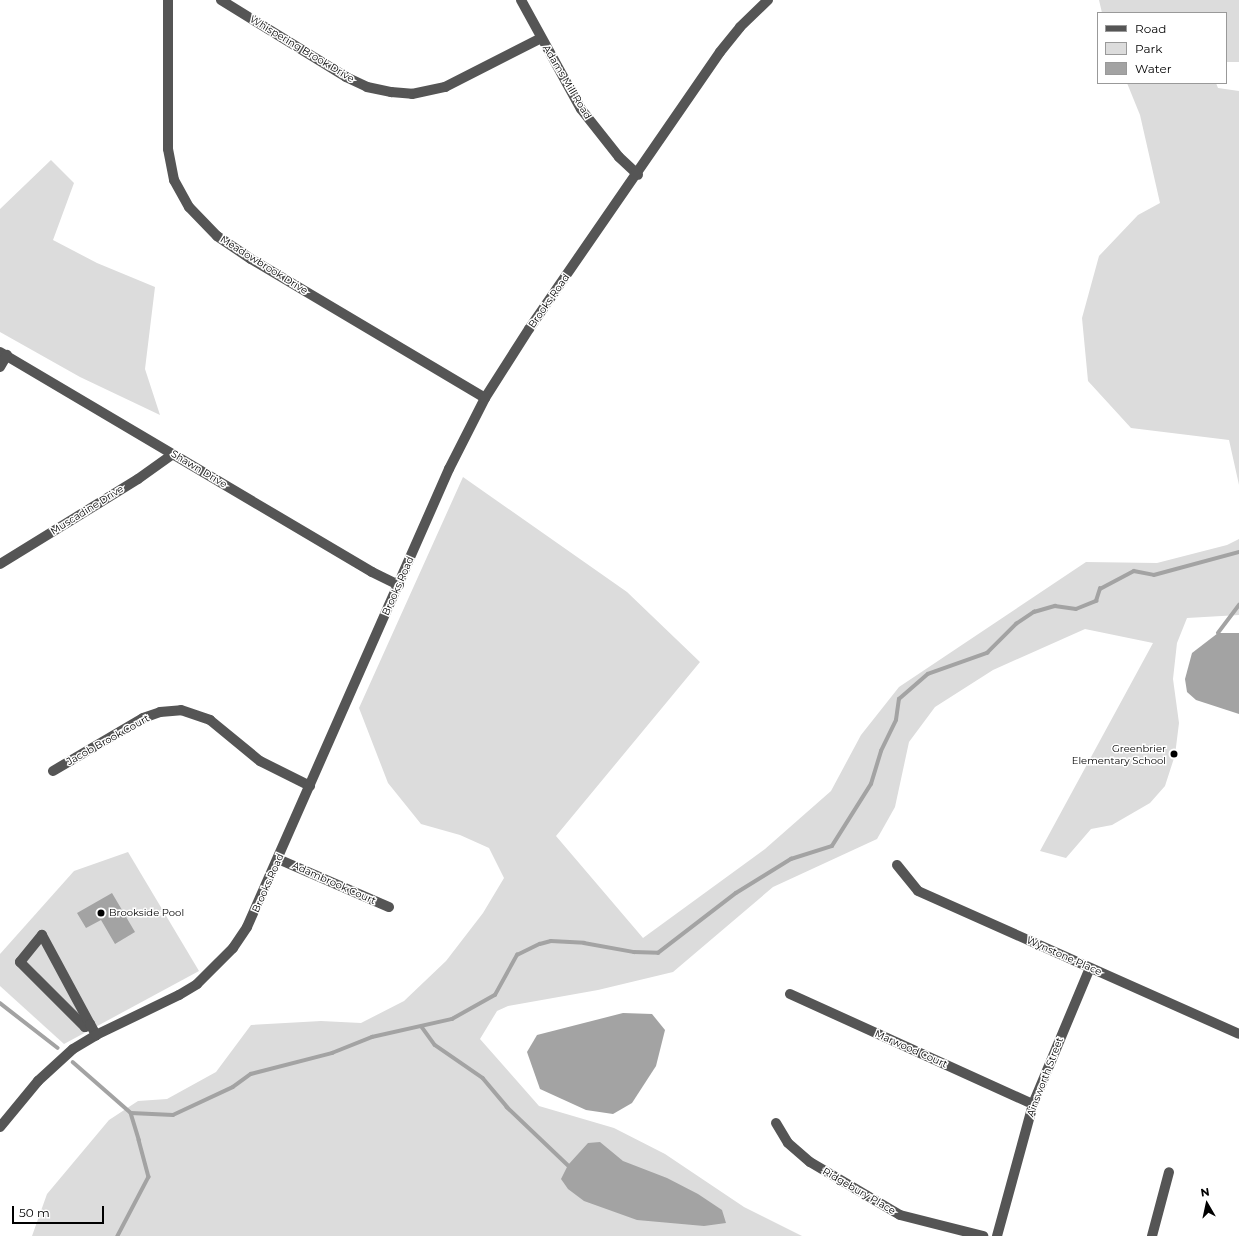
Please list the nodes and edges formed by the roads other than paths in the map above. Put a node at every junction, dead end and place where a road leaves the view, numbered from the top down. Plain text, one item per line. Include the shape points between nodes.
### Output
1 (168, 0) edge
2 (221, 0) edge
3 (521, 0) edge
4 (768, 0) edge
5 (541, 38) junction
6 (638, 175) junction
7 (3, 353) edge
8 (0, 367) edge
9 (486, 398) junction
10 (173, 454) junction
11 (0, 564) edge
12 (399, 585) junction
13 (53, 772) dead end
14 (310, 786) junction
15 (278, 859) junction
16 (897, 866) dead end
17 (389, 907) dead end
18 (1090, 968) junction
19 (790, 994) dead end
20 (90, 1024) junction
21 (1239, 1034) edge
22 (96, 1035) junction
23 (1032, 1104) junction
24 (776, 1123) dead end
25 (0, 1127) edge
26 (1169, 1172) dead end
27 (983, 1236) edge
28 (997, 1236) edge
29 (1152, 1236) edge

1 - 9 street, Meadowbrook Drive via 168,149 174,180 189,207 217,236 251,259
2 - 5 street, Whispering Brook Drive via 346,77 367,87 397,93 419,93 445,87
3 - 5 street, Adams Mill Road
4 - 6 street, Brooks Road via 740,27 720,52
5 - 6 street, Adams Mill Road via 581,108 619,157
6 - 9 street, Brooks Road via 529,329
7 - 8 street
7 - 10 street, Shawn Drive
9 - 12 street, Brooks Road via 449,469
10 - 11 street, Muscadine Drive
10 - 12 street, Shawn Drive via 372,572
12 - 14 street, Brooks Road
13 - 14 street, Jacob Brook Court via 143,718 160,712 181,710 210,720 260,761
14 - 15 street, Brooks Road
15 - 17 street, Adambrook Court
15 - 22 street, Brooks Road via 247,928 213,970 179,995
16 - 18 street, Wynstone Place via 918,891
18 - 21 street, Wynstone Place
18 - 23 street, Ainsworth Street
19 - 23 street, Marwood Court
20 - 20 street via 87,1018 42,935 20,962 85,1027
20 - 22 street
22 - 25 street, Brooks Road via 73,1049 56,1064
23 - 28 street, Ainsworth Street
24 - 27 street, Ridgebury Place via 788,1143 810,1162 900,1215
26 - 29 street

